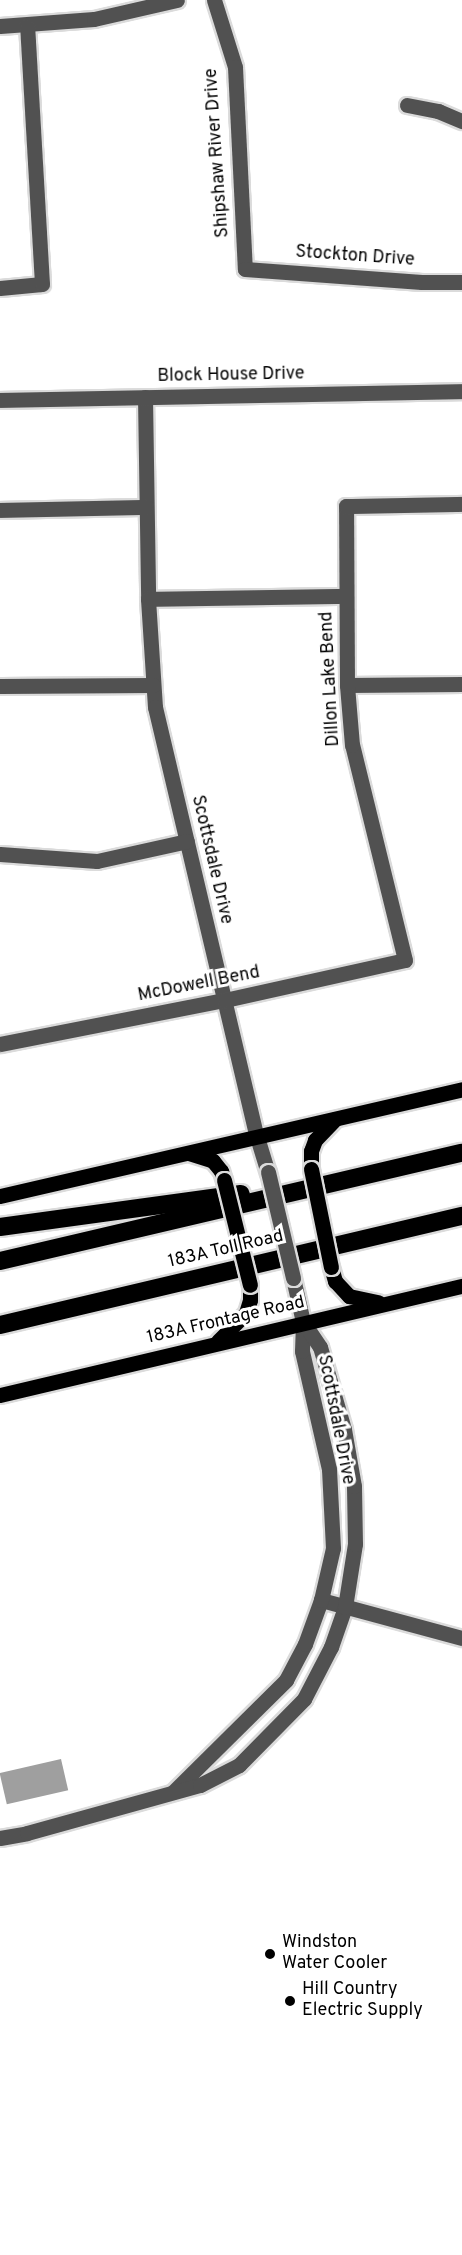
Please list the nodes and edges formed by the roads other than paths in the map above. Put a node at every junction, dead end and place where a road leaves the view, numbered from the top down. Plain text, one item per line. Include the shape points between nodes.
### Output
1 (177, 0) edge
2 (214, 0) edge
3 (0, 26) edge
4 (27, 26) junction
5 (407, 105) dead end
6 (462, 121) edge
7 (245, 269) joint
8 (462, 282) edge
9 (0, 288) edge
10 (462, 391) edge
11 (145, 397) junction
12 (0, 400) edge
13 (462, 504) edge
14 (146, 507) junction
15 (0, 510) edge
16 (345, 596) junction
17 (148, 599) junction
18 (462, 684) edge
19 (347, 685) junction
20 (0, 686) edge
21 (153, 686) junction
22 (187, 842) junction
23 (0, 854) edge
24 (405, 960) joint
25 (225, 1000) junction
26 (0, 1044) edge
27 (462, 1089) edge
28 (334, 1119) junction
29 (257, 1137) junction
30 (185, 1152) junction
31 (462, 1154) edge
32 (350, 1180) junction
33 (0, 1197) edge
34 (462, 1216) edge
35 (0, 1227) edge
36 (0, 1261) edge
37 (462, 1286) edge
38 (388, 1303) junction
39 (303, 1322) junction
40 (0, 1325) edge
41 (215, 1343) junction
42 (0, 1395) edge
43 (321, 1600) junction
44 (345, 1607) junction
45 (462, 1638) edge
46 (172, 1793) junction
47 (0, 1838) edge

1 - 4 street via 94,19
2 - 7 street, Shipshaw River Drive via 235,67
3 - 4 street
4 - 9 street via 42,284
5 - 6 street
7 - 8 street, Stockton Drive
10 - 11 street, Block House Drive
11 - 12 street, Block House Drive
11 - 14 street, Scottsdale Drive
13 - 16 street, Dillon Lake Bend via 346,506
14 - 15 street
14 - 17 street, Scottsdale Drive
16 - 17 street
16 - 19 street, Dillon Lake Bend
17 - 21 street, Scottsdale Drive
18 - 19 street
19 - 24 street, Dillon Lake Bend via 352,746
20 - 21 street
21 - 22 street, Scottsdale Drive
22 - 23 street via 97,861
22 - 25 street, Scottsdale Drive
24 - 25 street, McDowell Bend
25 - 26 street, McDowell Bend
25 - 29 street, Scottsdale Drive
27 - 28 main road
28 - 29 main road
28 - 38 main road, bridge via 315,1140 311,1151 334,1281 349,1296
29 - 30 main road
29 - 39 street, Scottsdale Drive, bridge
30 - 33 main road
30 - 41 main road, bridge via 213,1161 221,1171 250,1285 246,1313
31 - 32 highway
32 - 35 highway
32 - 36 highway
34 - 40 highway, 183A Toll Road
37 - 38 main road, 183A Frontage Road
38 - 39 main road, 183A Frontage Road
39 - 41 main road, 183A Frontage Road
39 - 43 street, Scottsdale Drive via 302,1352 329,1469 333,1548
39 - 44 street, Scottsdale Drive via 320,1347 344,1429 354,1486 355,1544
41 - 42 main road, 183A Frontage Road
43 - 44 street
43 - 46 street, Scottsdale Drive via 286,1680
44 - 45 street
44 - 46 street, Scottsdale Drive via 331,1647 304,1699 239,1765 200,1785
46 - 47 street, Scottsdale Drive

